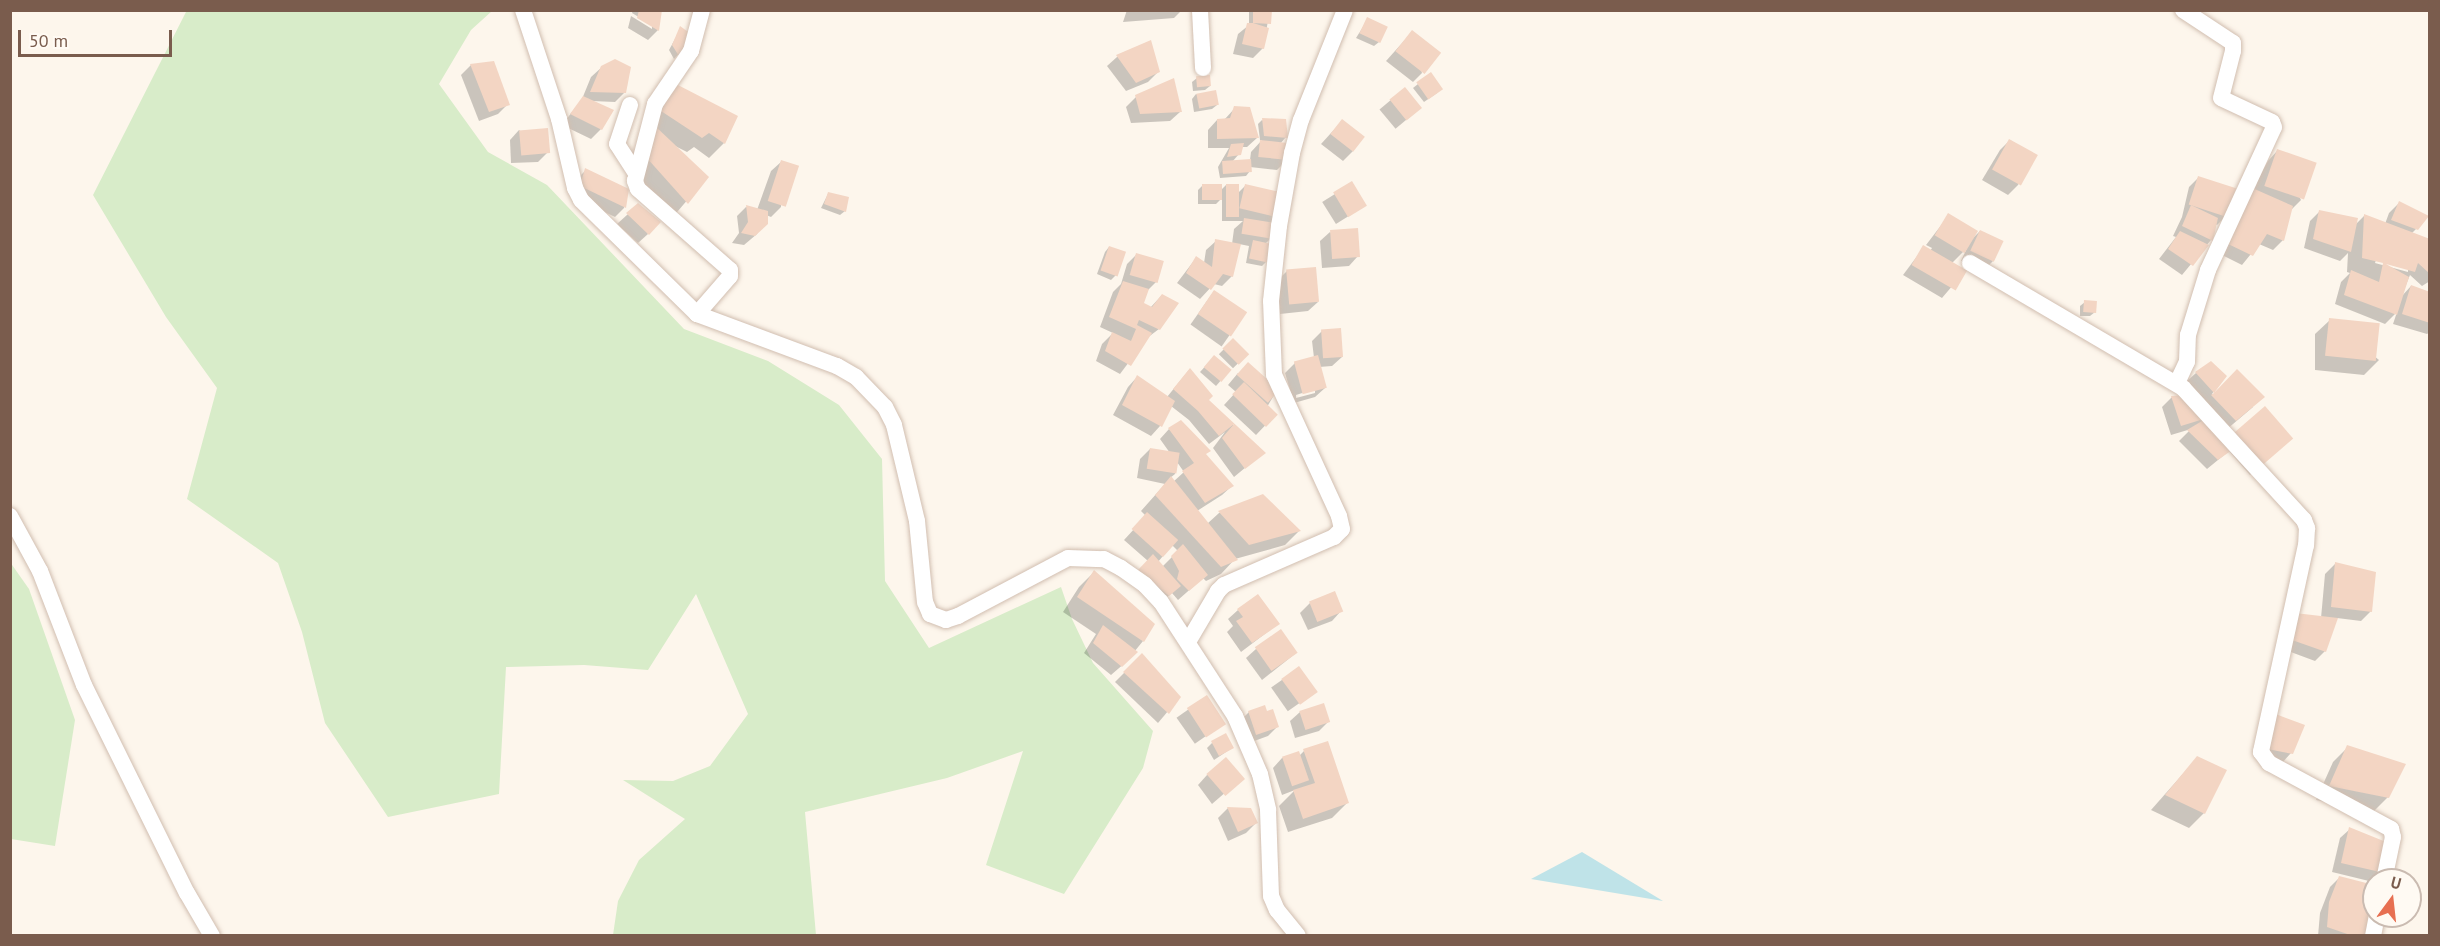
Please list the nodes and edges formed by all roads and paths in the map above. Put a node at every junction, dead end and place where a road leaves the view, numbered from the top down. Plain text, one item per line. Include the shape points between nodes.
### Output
1 (523, 10) edge
2 (702, 10) edge
3 (1200, 10) edge
4 (1345, 10) edge
5 (2183, 10) edge
6 (1203, 68) dead end
7 (630, 105) dead end
8 (636, 173) junction
9 (1970, 262) dead end
10 (697, 314) junction
11 (2177, 383) junction
12 (10, 516) edge
13 (1188, 642) junction
14 (2387, 868) edge
15 (212, 936) edge
16 (1298, 936) edge

1 - 10 street via 581,200
2 - 8 street via 691,51 655,104
3 - 6 street
4 - 13 street via 1301,120 1278,226 1270,301 1274,375 1342,529 1334,537 1224,585
5 - 11 street via 2233,43 2221,98 2272,122 2274,127 2208,270 2188,335 2187,362
7 - 8 street via 617,144
8 - 10 street via 638,189 730,270 730,276
9 - 11 street
10 - 13 street via 837,366 856,378 885,407 894,425 917,521 925,602 930,614 946,620 958,616 1068,558 1104,559 1145,585
11 - 14 street via 2304,520 2307,528 2261,752 2269,763 2391,830
12 - 15 street via 40,571 88,695
13 - 16 street via 1235,716 1260,774 1268,810 1271,896 1276,910

